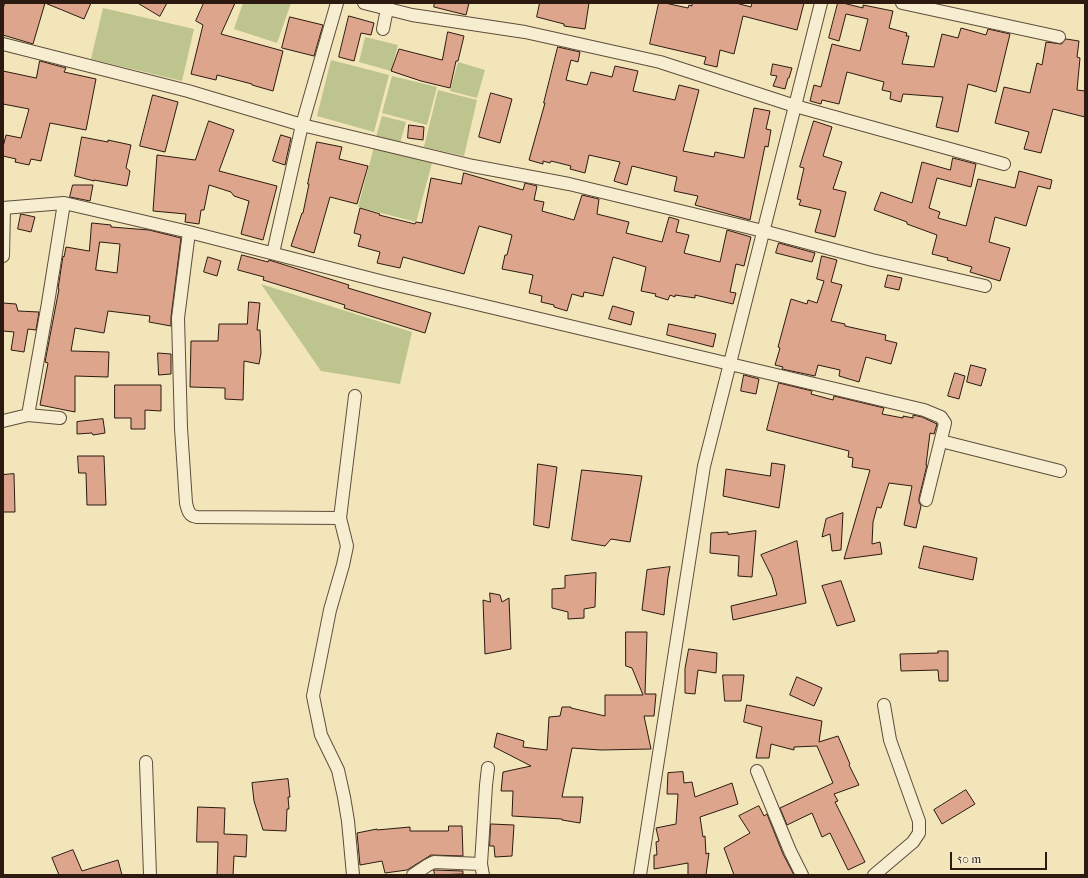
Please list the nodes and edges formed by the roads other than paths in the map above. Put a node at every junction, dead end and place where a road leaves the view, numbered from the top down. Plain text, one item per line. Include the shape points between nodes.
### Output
1 (336, 3) edge
2 (364, 3) edge
3 (821, 3) edge
4 (902, 3) edge
5 (387, 9) junction
6 (383, 29) dead end
7 (1059, 37) dead end
8 (3, 44) edge
9 (795, 106) junction
10 (302, 125) junction
11 (1004, 164) dead end
12 (64, 203) junction
13 (4, 208) edge
14 (763, 231) junction
15 (189, 232) junction
16 (273, 254) junction
17 (3, 256) edge
18 (985, 286) dead end
19 (730, 364) junction
20 (355, 396) dead end
21 (28, 415) junction
22 (60, 418) dead end
23 (3, 422) edge
24 (941, 441) junction
25 (1060, 471) dead end
26 (926, 500) dead end
27 (340, 518) junction
28 (884, 705) dead end
29 (146, 762) dead end
30 (488, 768) dead end
31 (757, 771) dead end
32 (482, 869) edge
33 (887, 871) edge
34 (150, 875) edge
35 (353, 875) edge
36 (412, 875) edge
37 (640, 875) edge
38 (802, 875) edge
39 (874, 875) edge

1 - 10 street
2 - 5 street
3 - 9 street
4 - 7 street
5 - 6 street
5 - 9 street via 525,32 660,62
8 - 10 street via 188,91
9 - 11 street
9 - 14 street
10 - 14 street via 473,166 570,184
10 - 16 street
12 - 13 street
12 - 15 street
12 - 21 street
13 - 17 street
14 - 18 street
14 - 19 street
15 - 16 street
15 - 27 street via 178,318 181,428 188,511 197,517
16 - 19 street
19 - 24 street via 934,414 941,417 945,423
19 - 37 street via 704,466
20 - 27 street
21 - 22 street
21 - 23 street
24 - 25 street
24 - 26 street
27 - 35 street via 347,546 330,610 313,696 321,735 338,770 348,821
28 - 33 street via 890,740 919,821 919,833
29 - 34 street
30 - 32 street
31 - 38 street
32 - 36 street via 434,862
33 - 39 street

